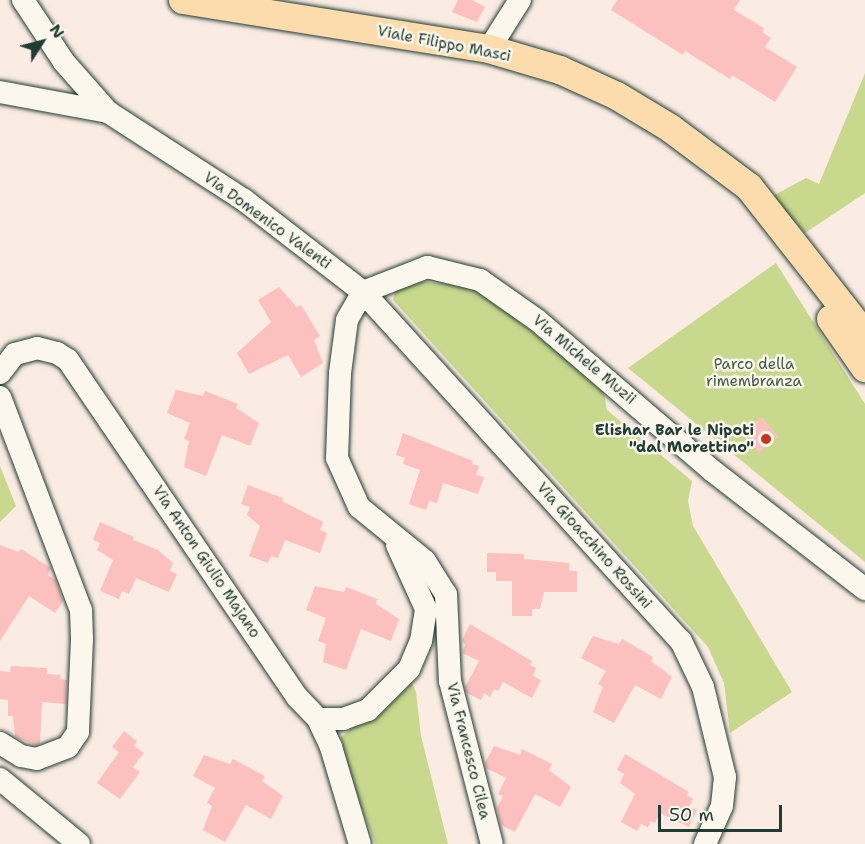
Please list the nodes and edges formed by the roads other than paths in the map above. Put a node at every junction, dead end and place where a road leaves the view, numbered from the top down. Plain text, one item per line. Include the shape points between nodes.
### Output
1 (23, 0) edge
2 (183, 0) edge
3 (520, 0) edge
4 (489, 49) junction
5 (0, 92) edge
6 (108, 112) junction
7 (716, 163) junction
8 (363, 292) junction
9 (865, 335) edge
10 (865, 368) edge
11 (0, 372) edge
12 (0, 397) edge
13 (392, 536) junction
14 (865, 589) edge
15 (318, 719) junction
16 (0, 743) edge
17 (0, 779) edge
18 (79, 844) edge
19 (360, 844) edge
20 (492, 844) edge
21 (705, 844) edge

1 - 6 street, Via Domenico Valenti via 64,62
2 - 4 main road, Viale Filippo Masci
3 - 4 street
4 - 7 main road, Viale Filippo Masci via 560,70 617,96 670,128
5 - 6 street, Via Domenico Valenti
6 - 8 street, Via Domenico Valenti via 243,200
7 - 9 main road, Viale Filippo Masci via 749,187
7 - 10 main road, Viale Filippo Masci
8 - 13 street, Via Francesco Cilea via 347,320 340,373 337,458 359,507
8 - 14 street, Via Michele Muzii via 427,267 480,280 537,320 714,471
8 - 21 street, Via Gioacchino Rossini via 681,641 703,687 725,777 722,806
11 - 15 street, Via Anton Giulio Majano via 6,362 27,349 48,349 68,360 297,697
12 - 16 street via 81,610 82,639 78,732 68,747 37,759 21,756
13 - 15 street, Via Francesco Cilea via 409,564 426,609 421,641 399,682 368,710 343,719
13 - 20 street, Via Francesco Cilea via 425,561 446,594 450,681
15 - 19 street, Via Anton Giulio Majano via 331,747
17 - 18 street

